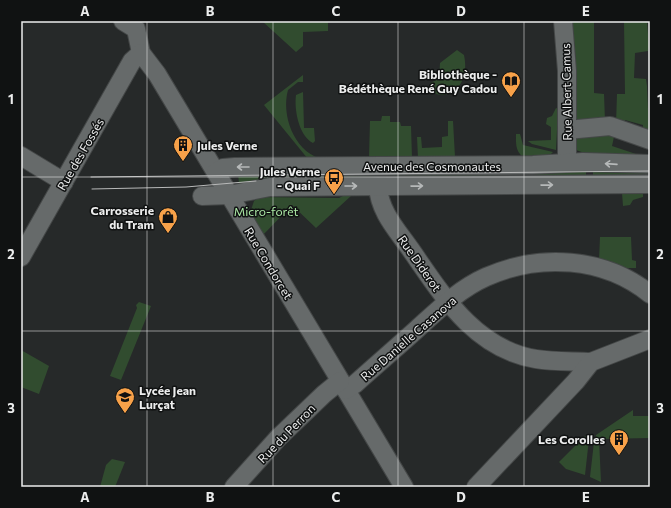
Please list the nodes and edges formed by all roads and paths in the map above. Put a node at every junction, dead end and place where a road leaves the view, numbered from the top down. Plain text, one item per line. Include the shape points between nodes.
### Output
1 (563, 21) edge
2 (133, 24) edge
3 (141, 53) junction
4 (567, 130) junction
5 (650, 140) edge
6 (21, 156) edge
7 (567, 162) junction
8 (650, 164) edge
9 (216, 172) junction
10 (64, 182) junction
11 (650, 184) edge
12 (378, 186) junction
13 (229, 194) junction
14 (202, 196) dead end
15 (21, 257) edge
16 (650, 294) edge
17 (448, 301) junction
18 (650, 339) edge
19 (591, 362) junction
20 (343, 386) junction
21 (234, 487) edge
22 (404, 487) edge
23 (476, 487) edge

1 - 4 street, Rue Albert Camus via 567,71
2 - 3 street, Rue Condorcet
3 - 9 street, Rue Condorcet via 157,74
3 - 10 street, Rue des Fossés via 132,61
4 - 5 street via 610,126
4 - 7 street, Rue Albert Camus
6 - 10 street
8 -> 7 street, Avenue des Cosmonautes
7 -> 9 street, Avenue des Cosmonautes via 533,165 235,167 223,168
9 - 13 street, Rue Condorcet
10 - 15 street, Rue des Fossés
12 -> 11 street, Avenue des Cosmonautes
13 -> 12 street, Avenue des Cosmonautes via 270,187
12 - 17 street, Rue Diderot via 381,206
13 - 14 street, Avenue des Cosmonautes
13 - 20 street, Rue Condorcet
16 - 17 street, Rue Danielle Casanova via 625,277 610,271 576,263 551,262 533,263 498,272 473,284
17 - 19 street, Rue Diderot via 462,319 478,332 512,352 536,359
17 - 20 street, Rue Danielle Casanova via 355,384
18 - 19 street
19 - 23 street
20 - 21 street, Rue du Perron via 324,394 278,438
20 - 22 street, Rue Condorcet

